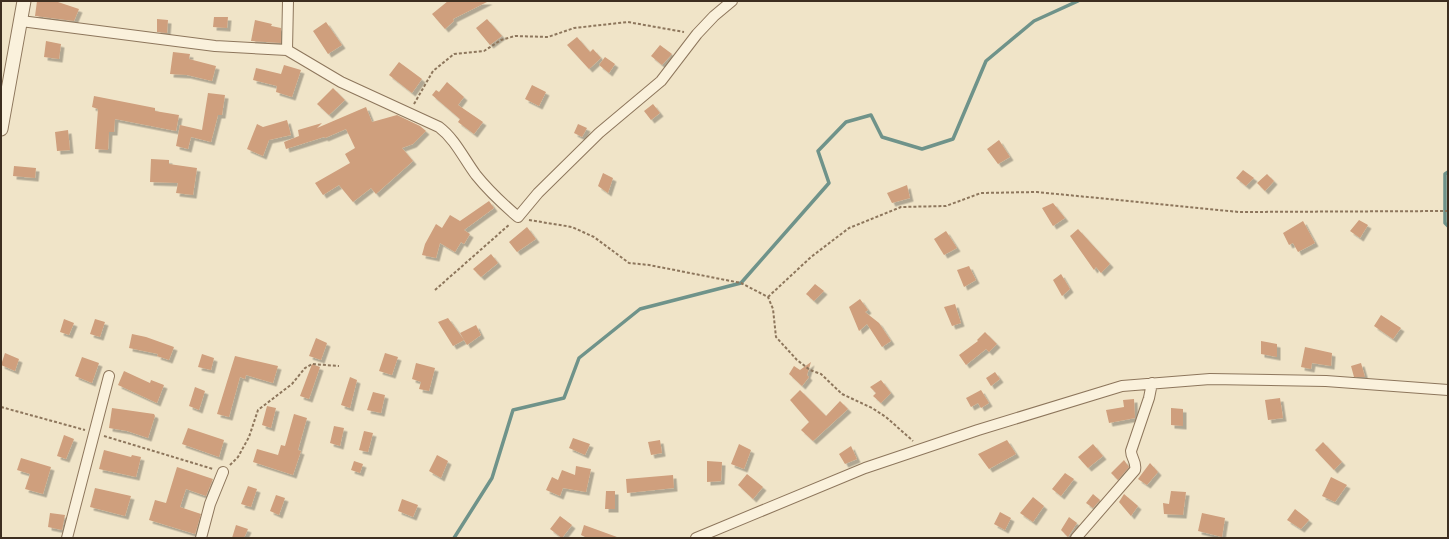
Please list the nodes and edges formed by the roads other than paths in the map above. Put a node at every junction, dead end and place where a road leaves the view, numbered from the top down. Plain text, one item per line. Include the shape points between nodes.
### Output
1 (24, 1) edge
2 (288, 1) edge
3 (732, 1) edge
4 (21, 21) junction
5 (287, 50) junction
6 (1, 129) edge
7 (109, 376) dead end
8 (1152, 383) junction
9 (1448, 390) edge
10 (223, 472) road end
11 (67, 538) edge
12 (201, 538) edge
13 (696, 538) edge
14 (1076, 538) edge

1 - 4 street
2 - 5 street
3 - 5 street via 697,34 661,81 599,134 518,217 477,176 445,131 341,82
4 - 5 street via 215,46
4 - 6 street
7 - 11 street
8 - 9 street via 1210,379 1318,381
8 - 13 street via 1122,386 1079,398 866,468
8 - 14 street via 1130,451 1136,465 1135,470
10 - 12 street via 210,504

